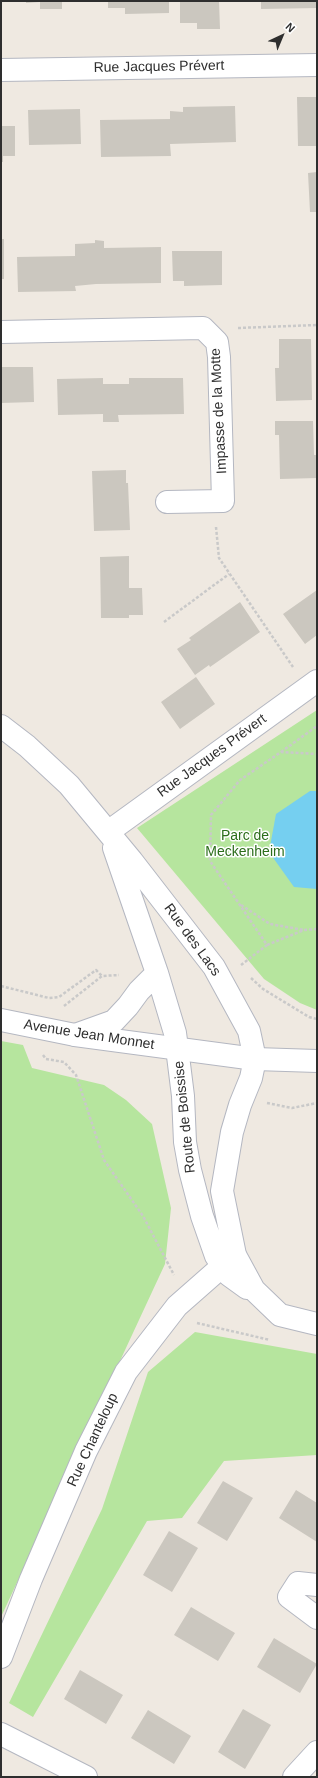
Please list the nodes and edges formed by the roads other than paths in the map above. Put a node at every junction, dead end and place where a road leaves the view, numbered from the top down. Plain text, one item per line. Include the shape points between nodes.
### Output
1 (317, 65) edge
2 (1, 70) edge
3 (1, 332) edge
4 (167, 502) dead end
5 (312, 685) edge
6 (1, 726) edge
7 (108, 832) junction
8 (158, 973) junction
9 (1, 1020) edge
10 (75, 1035) junction
11 (177, 1048) junction
12 (255, 1059) junction
13 (317, 1061) edge
14 (229, 1260) junction
15 (317, 1324) edge
16 (317, 1584) edge
17 (317, 1618) edge
18 (1, 1657) edge
19 (1, 1734) edge
20 (317, 1752) edge
21 (86, 1777) edge
22 (294, 1777) edge

1 - 2 street, Rue Jacques Prévert
3 - 4 street, Impasse de la Motte via 203,328 216,342 219,357 223,501
5 - 7 street, Rue Jacques Prévert
6 - 7 street, Rue des Lacs via 69,785
7 - 8 street, Rue des Lacs
7 - 12 street, Rue des Lacs via 214,967 249,1031
8 - 10 street via 114,1021
8 - 11 street, Rue des Lacs
9 - 10 street, Avenue Jean Monnet
10 - 11 street, Avenue Jean Monnet
11 - 12 street, Avenue Jean Monnet
11 - 14 street, Route de Boissise via 185,1142 190,1170 216,1256
12 - 13 street, Avenue Jean Monnet
12 - 14 street, Route de Boissise via 232,1132 222,1192
14 - 15 street, Route de Boissise via 254,1290 280,1315
14 - 18 street, Rue Chanteloup via 177,1306 126,1372 86,1451 31,1579
16 - 17 street via 298,1583 289,1597
19 - 21 street
20 - 22 street

